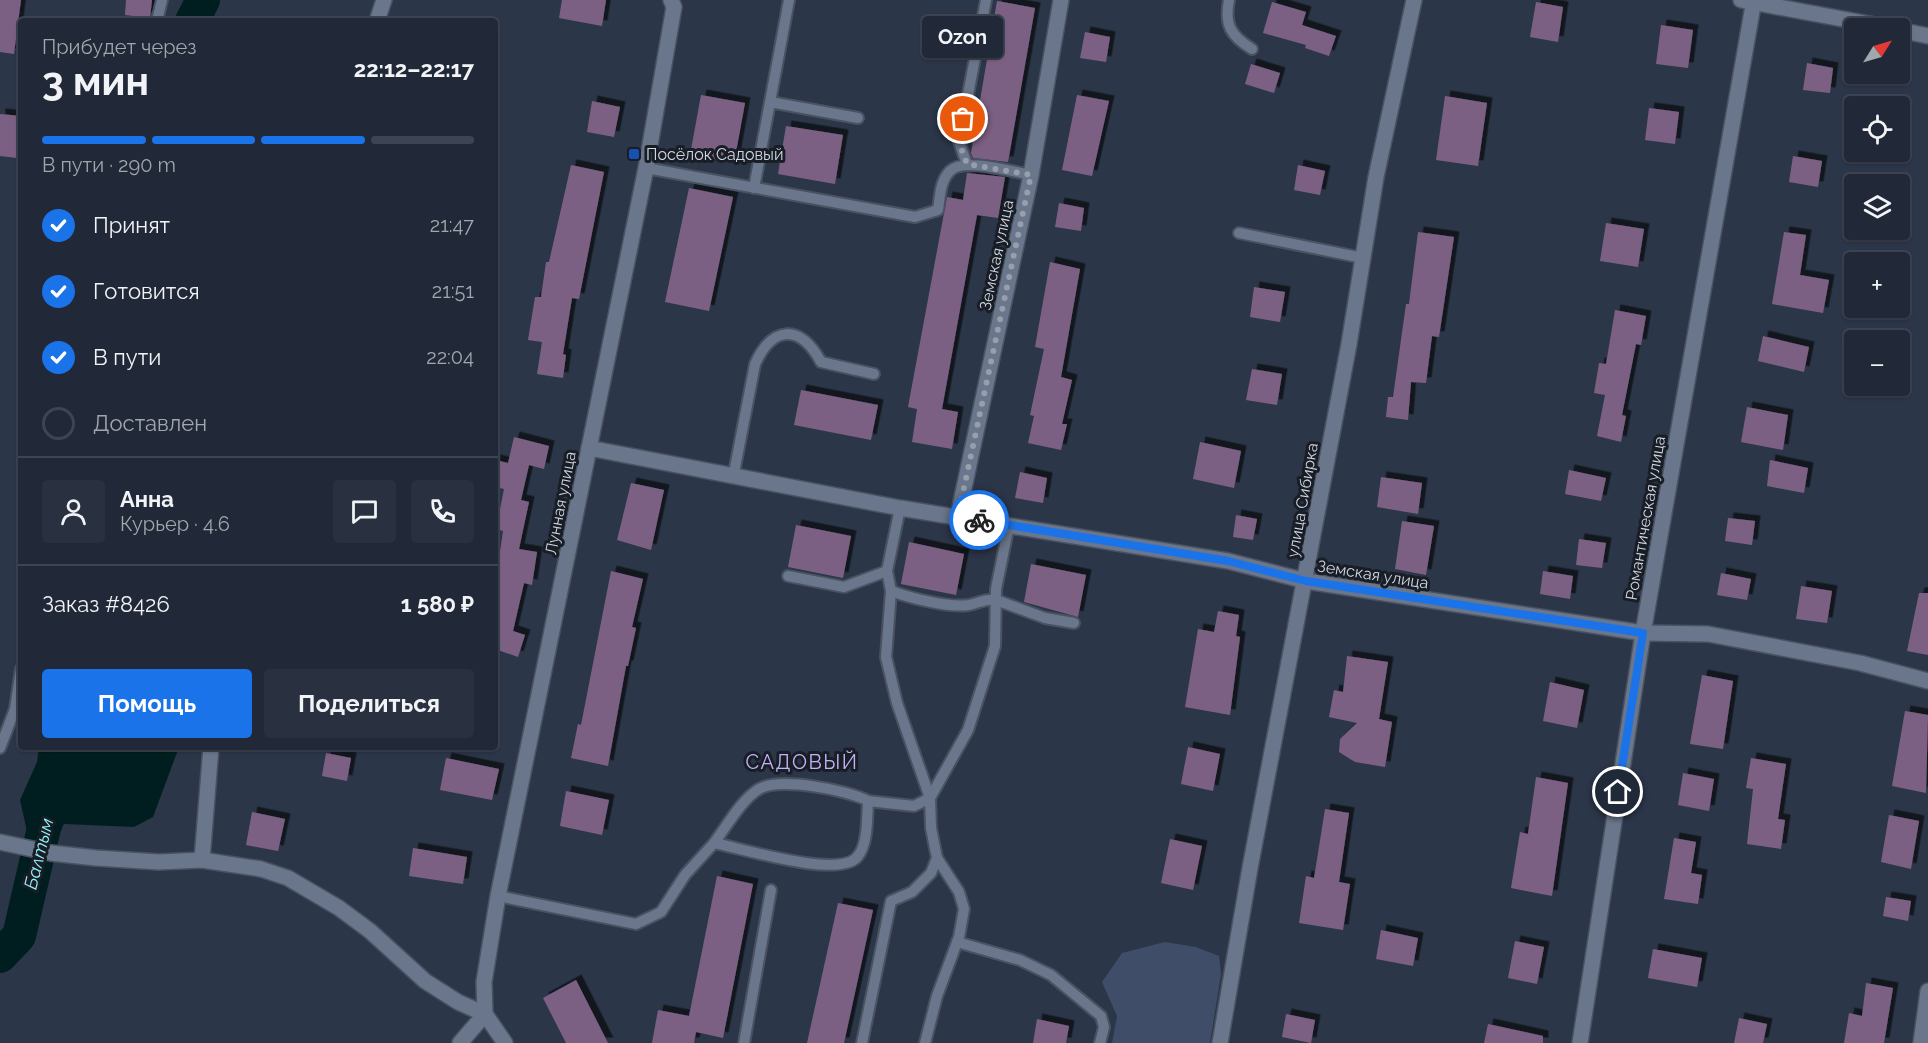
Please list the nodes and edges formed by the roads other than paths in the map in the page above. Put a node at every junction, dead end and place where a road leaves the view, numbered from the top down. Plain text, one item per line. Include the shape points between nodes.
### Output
1 (162, 0) edge
2 (384, 0) edge
3 (671, 0) edge
4 (789, 0) edge
5 (986, 0) edge
6 (1061, 0) edge
7 (1229, 0) edge
8 (1414, 0) edge
9 (1750, 0) edge
10 (159, 18) edge
11 (378, 18) edge
12 (1844, 19) edge
13 (1910, 32) edge
14 (1928, 36) edge
15 (1252, 49) dead end
16 (770, 102) junction
17 (858, 118) dead end
18 (967, 164) junction
19 (646, 168) junction
20 (1031, 175) junction
21 (754, 188) junction
22 (1239, 233) dead end
23 (1363, 258) junction
24 (874, 374) dead end
25 (589, 448) junction
26 (734, 478) junction
27 (900, 508) junction
28 (958, 516) junction
29 (1010, 525) junction
30 (887, 571) junction
31 (788, 576) dead end
32 (1306, 581) junction
33 (891, 591) junction
34 (996, 600) junction
35 (1074, 623) dead end
36 (1643, 633) junction
37 (1928, 681) edge
38 (18, 689) edge
39 (0, 748) edge
40 (210, 750) edge
41 (930, 798) junction
42 (868, 801) junction
43 (0, 842) edge
44 (714, 843) junction
45 (938, 858) junction
46 (202, 860) junction
47 (771, 890) dead end
48 (498, 896) junction
49 (957, 942) junction
50 (1928, 991) edge
51 (485, 1014) junction
52 (460, 1043) edge
53 (505, 1043) edge
54 (744, 1043) edge
55 (862, 1043) edge
56 (925, 1043) edge
57 (1100, 1043) edge
58 (1220, 1043) edge
59 (1580, 1043) edge
60 (1920, 1043) edge

1 - 10 lane
2 - 11 street
3 - 19 street, Лунная улица via 674,6
4 - 16 lane
5 - 18 lane via 959,142
6 - 20 street, Земская улица
7 - 15 lane via 1227,23 1235,38
8 - 23 street, улица Сибирка
9 - 12 street
9 - 36 street, Романтическая улица
13 - 14 street
16 - 17 lane
16 - 21 lane
18 - 20 lane
18 - 21 lane via 951,170 941,185 938,210 915,217
19 - 21 lane
19 - 25 street, Лунная улица
20 - 28 street, Земская улица
22 - 23 lane
23 - 32 street, улица Сибирка
24 - 26 lane via 821,362 803,338 789,333 773,338 763,347 755,364
25 - 26 street, Земская улица
25 - 48 street, Лунная улица
26 - 27 street, Земская улица
27 - 28 street, Земская улица
27 - 30 lane
28 - 29 street, Земская улица
29 - 32 street, Земская улица via 1228,561
29 - 34 lane
30 - 31 lane via 843,587
30 - 33 lane
32 - 36 street, Земская улица
32 - 58 street, улица Сибирка
33 - 34 lane via 955,605
33 - 41 lane via 886,657 897,703
34 - 35 lane via 1036,615
34 - 41 lane via 995,646 980,700
36 - 37 street, Земская улица via 1708,634 1860,663
36 - 59 street, Романтическая улица
38 - 39 lane
40 - 46 street
41 - 42 lane via 914,806
41 - 45 lane
42 - 44 lane via 836,791 768,785 757,790
42 - 44 lane via 860,855 842,866 815,865
43 - 46 street via 51,853 159,862
44 - 48 lane via 685,875 661,912 636,924
45 - 49 lane via 959,892 964,909
45 - 55 lane via 931,873 912,892 891,901
46 - 51 street via 261,869 312,890 370,931 425,981
47 - 54 lane
48 - 51 street, Лунная улица via 484,982
49 - 56 lane
49 - 57 lane via 1020,960 1051,975 1101,1016 1104,1028
50 - 60 street
51 - 52 street
51 - 53 street

